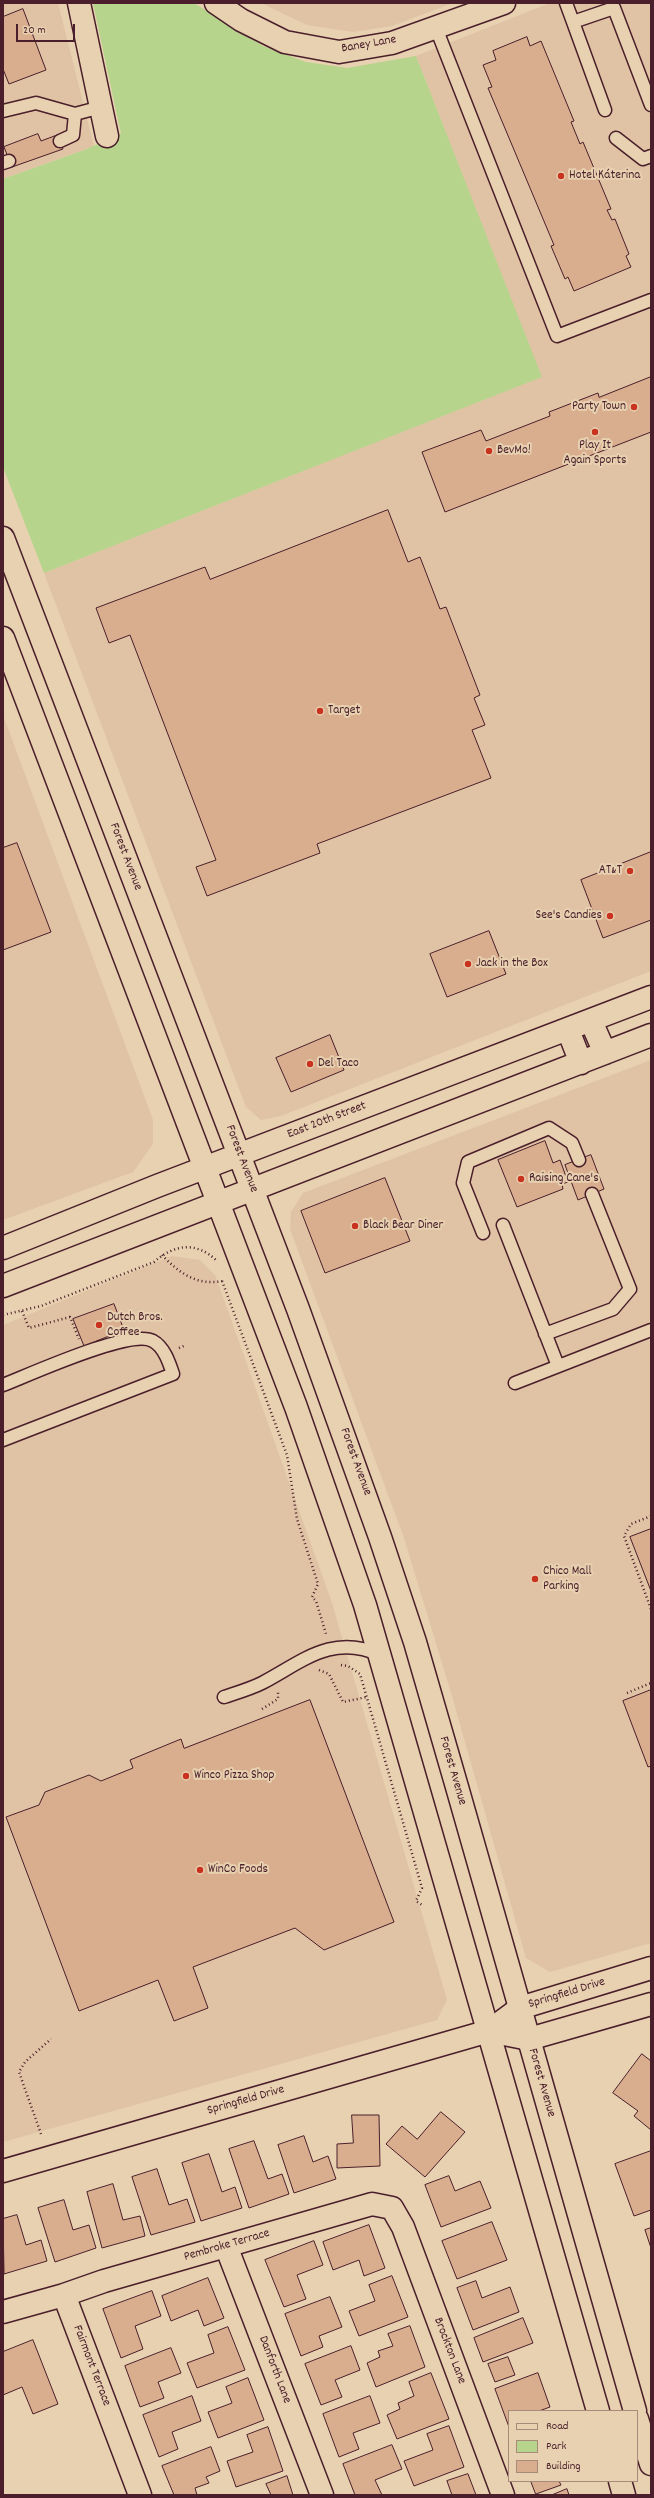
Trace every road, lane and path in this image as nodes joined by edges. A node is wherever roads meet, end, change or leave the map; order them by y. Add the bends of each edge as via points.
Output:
1 (79, 3) edge
2 (216, 3) edge
3 (504, 3) edge
4 (566, 3) edge
5 (573, 22) junction
6 (436, 28) junction
7 (651, 105) edge
8 (101, 107) junction
9 (605, 110) dead end
10 (3, 111) edge
11 (75, 114) junction
12 (107, 136) dead end
13 (616, 138) dead end
14 (60, 142) dead end
15 (651, 156) edge
16 (651, 300) edge
17 (3, 538) edge
18 (3, 638) edge
19 (651, 996) edge
20 (591, 1021) junction
21 (568, 1030) junction
22 (651, 1035) edge
23 (605, 1053) junction
24 (581, 1063) junction
25 (239, 1155) junction
26 (579, 1160) dead end
27 (205, 1168) junction
28 (252, 1190) junction
29 (592, 1194) dead end
30 (218, 1203) junction
31 (503, 1225) dead end
32 (483, 1233) dead end
33 (3, 1248) edge
34 (162, 1255) junction
35 (219, 1262) dead end
36 (228, 1280) dead end
37 (222, 1281) junction
38 (3, 1286) edge
39 (22, 1311) junction
40 (3, 1314) edge
41 (651, 1330) edge
42 (545, 1334) junction
43 (85, 1353) junction
44 (558, 1366) junction
45 (515, 1383) dead end
46 (3, 1385) edge
47 (3, 1440) edge
48 (651, 1516) edge
49 (651, 1609) edge
50 (332, 1650) junction
51 (380, 1655) junction
52 (316, 1670) dead end
53 (651, 1683) edge
54 (279, 1691) dead end
55 (627, 1693) dead end
56 (224, 1697) dead end
57 (367, 1697) junction
58 (262, 1709) dead end
59 (422, 1906) dead end
60 (651, 1968) edge
61 (651, 2004) edge
62 (520, 2008) junction
63 (489, 2031) junction
64 (51, 2039) dead end
65 (529, 2039) junction
66 (42, 2134) dead end
67 (3, 2171) edge
68 (392, 2208) joint
69 (226, 2246) junction
70 (64, 2295) junction
71 (3, 2312) edge
72 (598, 2410) edge
73 (634, 2410) edge
74 (638, 2423) edge
75 (651, 2464) edge
76 (620, 2482) edge
77 (140, 2495) edge
78 (322, 2495) edge
79 (504, 2495) edge
80 (624, 2495) edge

1 - 8 street
2 - 6 street, Baney Lane via 240,20 285,42 339,52 392,43
3 - 6 street, Baney Lane
4 - 5 lane
5 - 7 lane via 614,8
5 - 9 lane
6 - 16 lane via 557,336
8 - 11 lane
8 - 12 street
10 - 11 lane via 36,103
11 - 14 lane via 73,135
13 - 15 lane via 643,158
17 - 25 street, Forest Avenue
18 - 27 street
19 - 20 street, East 20th Street
20 - 21 street, East 20th Street
20 - 23 street
21 - 24 street
21 - 25 street, East 20th Street
22 - 23 street
23 - 24 street
24 - 28 street
25 - 27 street, East 20th Street
25 - 28 street, Forest Avenue
26 - 32 lane via 572,1144 549,1128 468,1162 463,1183
27 - 30 street
27 - 33 street, East 20th Street
28 - 30 street
28 - 62 street, Forest Avenue via 344,1432 399,1594
29 - 42 lane via 630,1289 613,1309
30 - 38 street
30 - 51 street via 311,1447
31 - 42 lane
34 - 35 path via 174,1249 190,1247 206,1253
34 - 37 path via 174,1268 190,1278 207,1282
34 - 39 path via 154,1262 52,1302
36 - 37 path
37 - 50 path via 289,1463 297,1519 318,1584 312,1597 316,1601
39 - 40 path
39 - 43 path via 29,1328 70,1317
41 - 44 lane
42 - 44 lane
43 - 46 lane
43 - 47 lane via 124,1339 140,1337 153,1340 162,1350 173,1374
44 - 45 lane
48 - 49 path via 631,1524 624,1536
50 - 51 lane via 363,1647
50 - 56 lane via 311,1655 261,1683
50 - 57 path via 337,1665 348,1666 360,1674
51 - 63 street
52 - 57 path via 329,1674 343,1702
53 - 55 path
54 - 58 path via 278,1699
57 - 59 path via 422,1888 416,1901
60 - 62 street, Springfield Drive
61 - 65 street, Springfield Drive
62 - 63 street, Springfield Drive
62 - 65 street, Forest Avenue
63 - 65 street, Springfield Drive
63 - 67 street, Springfield Drive
63 - 72 street
64 - 66 path via 25,2062 19,2072
65 - 73 street, Forest Avenue
68 - 69 street, Pembroke Terrace via 372,2204
68 - 79 street, Brockton Lane via 403,2227
69 - 70 street, Pembroke Terrace
69 - 78 street, Danforth Lane
70 - 71 street
70 - 77 street, Fairmont Terrace
74 - 75 street
76 - 80 street

